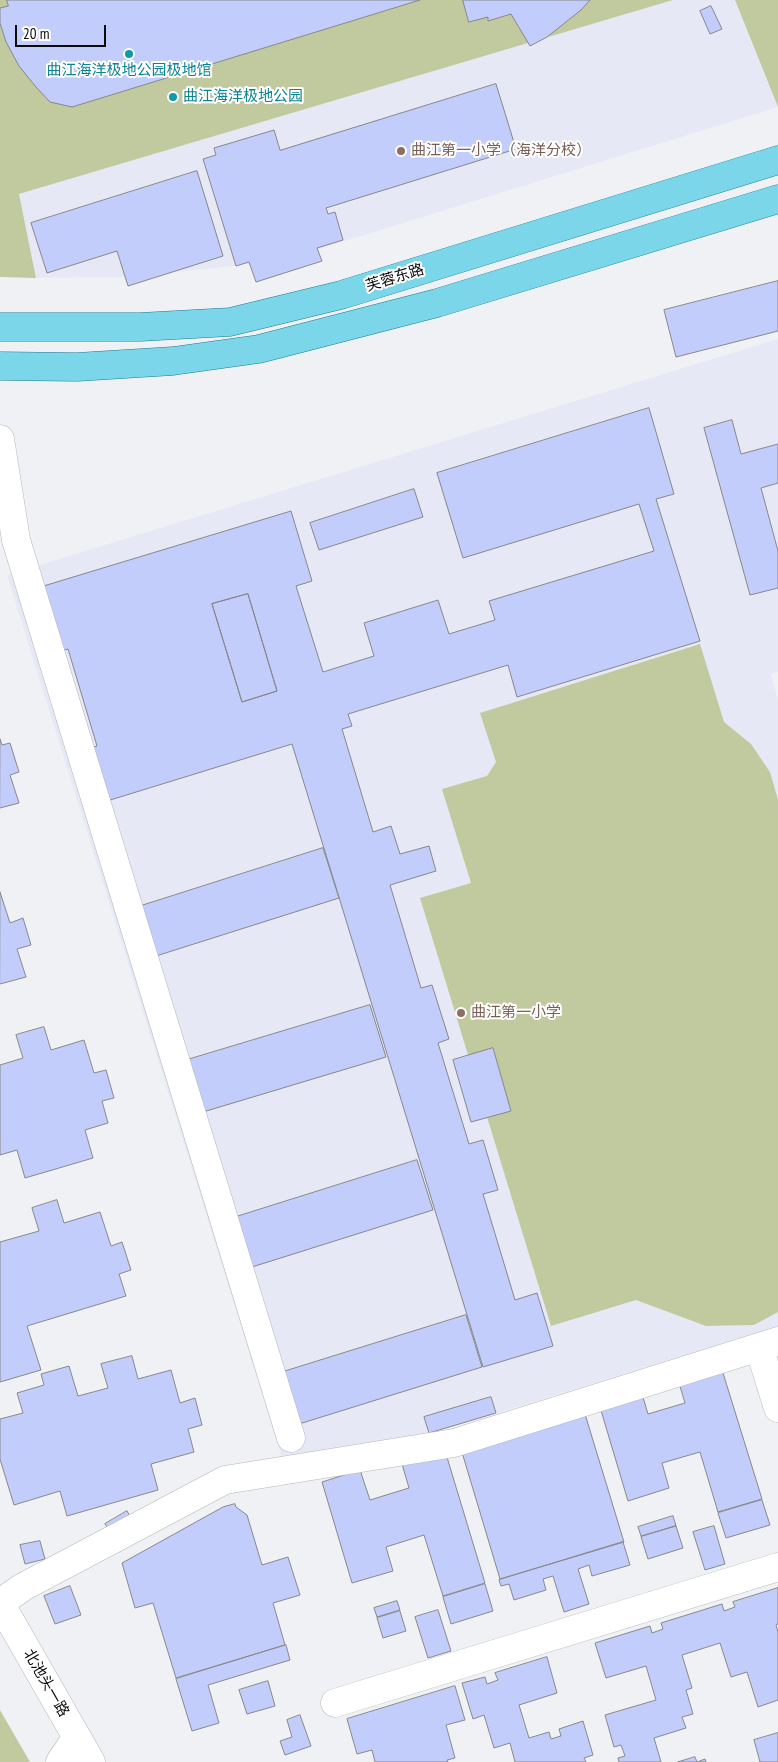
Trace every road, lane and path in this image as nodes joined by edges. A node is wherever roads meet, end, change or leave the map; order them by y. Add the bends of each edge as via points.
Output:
1 (778, 160) edge
2 (778, 199) edge
3 (0, 327) edge
4 (0, 366) edge
5 (0, 439) edge
6 (769, 1344) edge
7 (778, 1408) edge
8 (291, 1438) dead end
9 (778, 1567) edge
10 (0, 1603) edge
11 (335, 1703) dead end
12 (77, 1737) junction
13 (60, 1762) edge
14 (91, 1762) edge

1 - 3 main road, 芙蓉东路 via 341,295 230,322 140,327
2 - 4 main road via 437,304 260,349 154,362 77,367
5 - 8 street via 16,540
6 - 7 street
6 - 10 street via 454,1443 225,1480 24,1587
9 - 11 street
10 - 12 street, 北池头一路
12 - 13 street
12 - 14 street, 北池头一路

